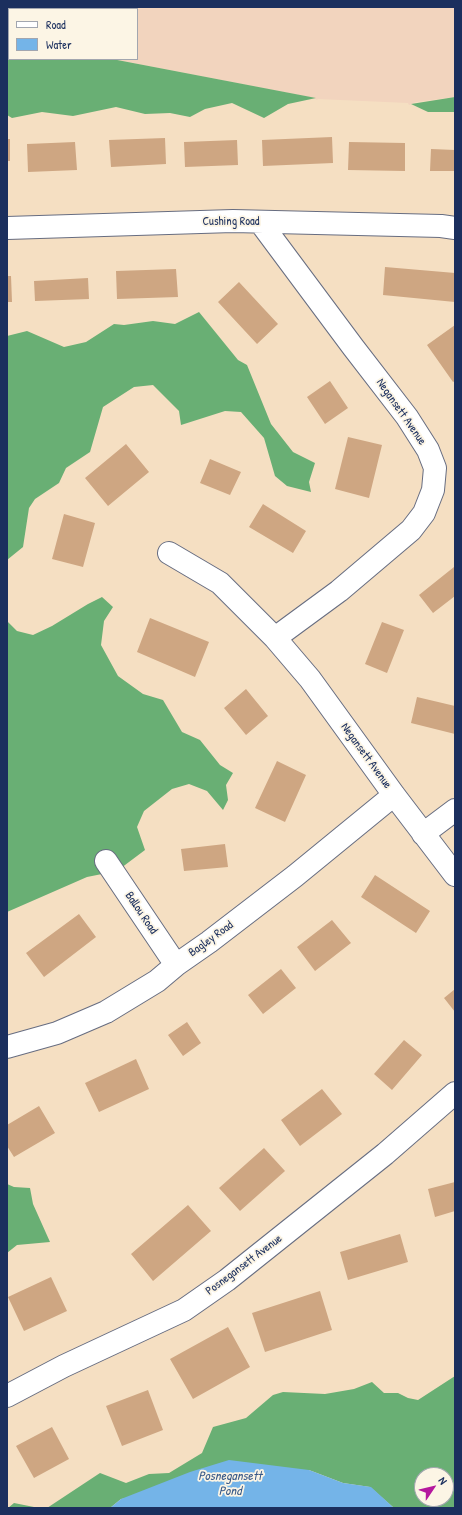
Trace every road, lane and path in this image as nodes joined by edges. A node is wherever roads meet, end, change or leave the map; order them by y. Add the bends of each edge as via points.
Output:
1 (260, 222) junction
2 (7, 228) edge
3 (455, 228) edge
4 (169, 553) dead end
5 (275, 638) junction
6 (394, 795) junction
7 (455, 810) edge
8 (423, 834) junction
9 (106, 861) dead end
10 (455, 875) edge
11 (176, 965) junction
12 (7, 1047) edge
13 (455, 1093) edge
14 (7, 1396) edge

1 - 2 street, Cushing Road
1 - 3 street, Cushing Road
1 - 5 street, Negansett Avenue via 408,417 428,450 435,468 433,490 424,513 411,530 339,591
4 - 5 street, Negansett Avenue via 220,583
5 - 6 street, Negansett Avenue via 310,679
6 - 8 street, Negansett Avenue
6 - 11 street, Bagley Road via 296,876
7 - 8 street
8 - 10 street, Negansett Avenue
9 - 11 street, Ballou Road
11 - 12 street, Bagley Road via 157,981 106,1012 58,1033
13 - 14 street, Posnegansett Avenue via 385,1154 227,1280 184,1310 64,1366

